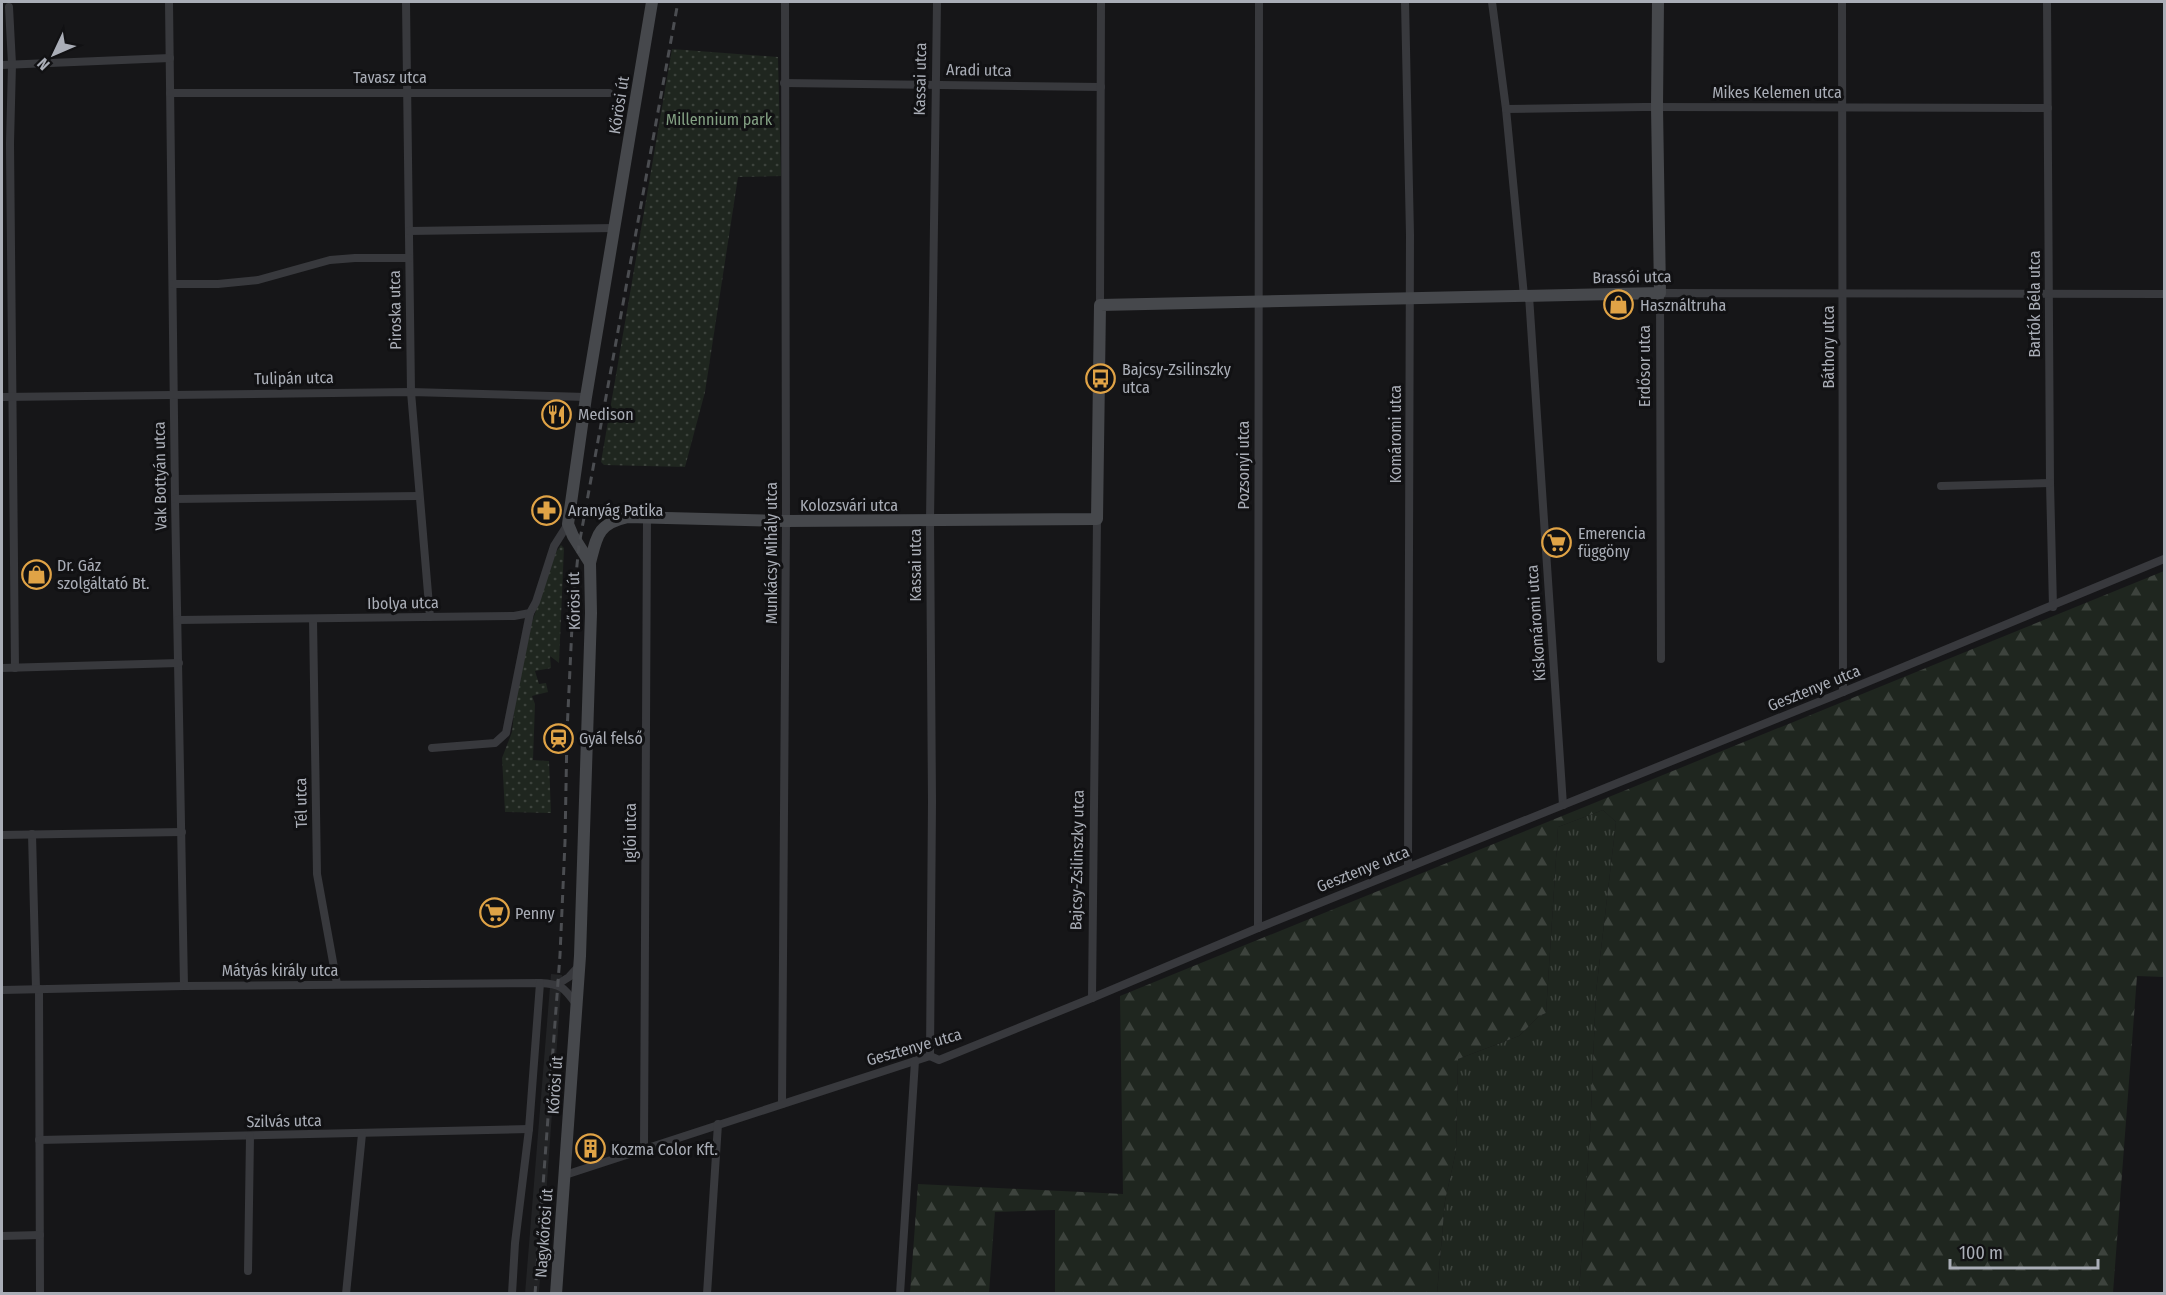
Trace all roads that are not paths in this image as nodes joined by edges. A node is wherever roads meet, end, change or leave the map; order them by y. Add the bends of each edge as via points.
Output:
1 (169, 2) edge
2 (406, 2) edge
3 (652, 2) edge
4 (785, 2) edge
5 (937, 2) edge
6 (1101, 2) edge
7 (1259, 2) edge
8 (1405, 2) edge
9 (1492, 2) edge
10 (1658, 2) edge
11 (1842, 2) edge
12 (2048, 2) edge
13 (9, 7) dead end
14 (170, 58) junction
15 (2, 64) edge
16 (12, 64) junction
17 (784, 83) junction
18 (935, 85) junction
19 (1101, 87) junction
20 (407, 92) junction
21 (170, 93) junction
22 (609, 93) dead end
23 (1657, 107) junction
24 (1843, 107) junction
25 (2048, 108) junction
26 (1506, 110) junction
27 (6, 143) edge
28 (615, 228) junction
29 (409, 231) junction
30 (409, 258) junction
31 (173, 284) junction
32 (1843, 292) junction
33 (1660, 293) junction
34 (2049, 293) junction
35 (2164, 294) edge
36 (1527, 296) junction
37 (1410, 297) junction
38 (1258, 301) junction
39 (1100, 305) junction
40 (411, 392) junction
41 (174, 394) junction
42 (2, 397) edge
43 (12, 397) junction
44 (586, 397) junction
45 (2050, 483) junction
46 (1941, 486) dead end
47 (419, 496) junction
48 (175, 500) junction
49 (647, 518) junction
50 (1097, 519) junction
51 (786, 521) junction
52 (930, 521) junction
53 (568, 524) junction
54 (603, 526) junction
55 (573, 536) junction
56 (2164, 559) edge
57 (590, 563) junction
58 (2053, 607) junction
59 (530, 613) junction
60 (430, 617) junction
61 (313, 619) junction
62 (178, 620) junction
63 (1661, 659) dead end
64 (179, 663) junction
65 (2, 668) edge
66 (15, 668) junction
67 (1843, 692) junction
68 (432, 748) dead end
69 (1563, 805) junction
70 (182, 832) junction
71 (32, 834) junction
72 (2, 835) edge
73 (1408, 867) junction
74 (1258, 928) junction
75 (579, 966) junction
76 (540, 983) junction
77 (337, 984) junction
78 (558, 984) junction
79 (184, 986) junction
80 (38, 989) junction
81 (2, 990) edge
82 (1092, 998) junction
83 (576, 1004) junction
84 (930, 1056) junction
85 (915, 1061) junction
86 (783, 1104) junction
87 (718, 1124) junction
88 (529, 1129) junction
89 (702, 1130) junction
90 (362, 1134) junction
91 (250, 1136) junction
92 (39, 1140) junction
93 (717, 1145) junction
94 (644, 1148) junction
95 (565, 1175) junction
96 (40, 1235) junction
97 (2, 1236) edge
98 (248, 1271) dead end
99 (40, 1293) edge
100 (346, 1293) edge
101 (512, 1293) edge
102 (556, 1293) edge
103 (707, 1293) edge
104 (900, 1293) edge

1 - 14 street, Vak Bottyán utca
2 - 20 street, Piroska utca
3 - 28 street, Kőrösi út
4 - 17 street, Munkácsy Mihály utca
5 - 18 street, Kassai utca
6 - 19 street, Bajcsy-Zsilinszky utca
7 - 38 street, Pozsonyi utca
8 - 37 street, Komáromi utca
9 - 26 street, Kiskomáromi utca
10 - 23 street, Erdősor utca
11 - 24 street, Báthory utca
12 - 25 street, Bartók Béla utca
13 - 16 street
14 - 16 street
14 - 21 street, Vak Bottyán utca
15 - 16 street
16 - 27 street
17 - 18 street, Aradi utca
17 - 51 street, Munkácsy Mihály utca
18 - 19 street, Aradi utca
18 - 52 street, Kassai utca
19 - 39 street, Bajcsy-Zsilinszky utca
20 - 21 street, Tavasz utca
20 - 22 street, Tavasz utca
20 - 29 street, Piroska utca
21 - 31 street, Vak Bottyán utca
23 - 24 street, Mikes Kelemen utca
23 - 26 street, Mikes Kelemen utca
23 - 33 street, Erdősor utca
24 - 25 street, Mikes Kelemen utca
24 - 32 street, Báthory utca
25 - 34 street, Bartók Béla utca
26 - 36 street, Kiskomáromi utca
27 - 43 street
28 - 29 street
28 - 44 street, Kőrösi út
29 - 30 street, Piroska utca
30 - 31 street via 330,260 258,280
30 - 40 street, Piroska utca
31 - 41 street, Vak Bottyán utca
32 - 33 street, Brassói utca
32 - 34 street, Brassói utca
32 - 67 street, Báthory utca
33 - 36 street, Brassói utca
33 - 63 street, Erdősor utca
34 - 35 street, Brassói utca
34 - 45 street, Bartók Béla utca
36 - 37 street, Brassói utca
36 - 69 street, Kiskomáromi utca
37 - 38 street, Brassói utca
37 - 73 street, Komáromi utca
38 - 39 street, Brassói utca
38 - 74 street, Pozsonyi utca
39 - 50 street, Bajcsy-Zsilinszky utca
40 - 41 street, Tulipán utca
40 - 44 street, Tulipán utca
40 - 47 street, Piroska utca
41 - 43 street, Tulipán utca
41 - 48 street, Vak Bottyán utca
42 - 43 street, Tulipán utca
43 - 66 street
44 - 53 street, Kőrösi út
45 - 46 street
45 - 58 street, Bartók Béla utca
47 - 48 street
47 - 60 street, Piroska utca
48 - 62 street, Vak Bottyán utca
49 - 51 street, Kolozsvári utca
49 - 54 street, Kolozsvári utca via 627,517
49 - 94 street, Iglói utca
50 - 52 street, Kolozsvári utca
50 - 82 street, Bajcsy-Zsilinszky utca
51 - 52 street, Kolozsvári utca
51 - 86 street, Munkácsy Mihály utca
52 - 84 street, Kassai utca
53 - 55 street, Kőrösi út
53 - 59 street via 554,546
54 - 55 street, Kolozsvári utca via 593,533
54 - 57 street
55 - 57 street, Kőrösi út
56 - 58 street, Gesztenye utca
57 - 75 street, Kőrösi út
58 - 67 street, Gesztenye utca
59 - 60 street, Ibolya utca
59 - 68 street via 506,733 495,743
60 - 61 street, Ibolya utca
61 - 62 street, Ibolya utca
61 - 77 street, Tél utca via 317,874
62 - 64 street, Vak Bottyán utca
64 - 66 street
64 - 70 street, Vak Bottyán utca
65 - 66 street
67 - 69 street, Gesztenye utca
69 - 73 street, Gesztenye utca
70 - 71 street
70 - 79 street, Vak Bottyán utca
71 - 72 street
71 - 80 street
73 - 74 street, Gesztenye utca
74 - 82 street, Gesztenye utca
75 - 78 street
75 - 83 street, Kőrösi út
76 - 77 street, Mátyás király utca
76 - 78 street, Mátyás király utca
76 - 88 street
77 - 79 street, Mátyás király utca
78 - 83 street
79 - 80 street, Mátyás király utca
80 - 81 street, Mátyás király utca
80 - 92 street
82 - 84 street, Gesztenye utca via 939,1060
83 - 95 street, Kőrösi út
84 - 85 street, Gesztenye utca
85 - 86 street, Gesztenye utca
85 - 104 street
86 - 87 street, Gesztenye utca
87 - 89 street, Gesztenye utca
87 - 93 street
88 - 90 street, Szilvás utca
88 - 101 street
89 - 93 street
89 - 94 street, Gesztenye utca
90 - 91 street, Szilvás utca
90 - 100 street
91 - 92 street, Szilvás utca
91 - 98 street
92 - 96 street
93 - 103 street
94 - 95 street, Gesztenye utca
95 - 102 street, Nagykőrösi út
96 - 97 street
96 - 99 street

